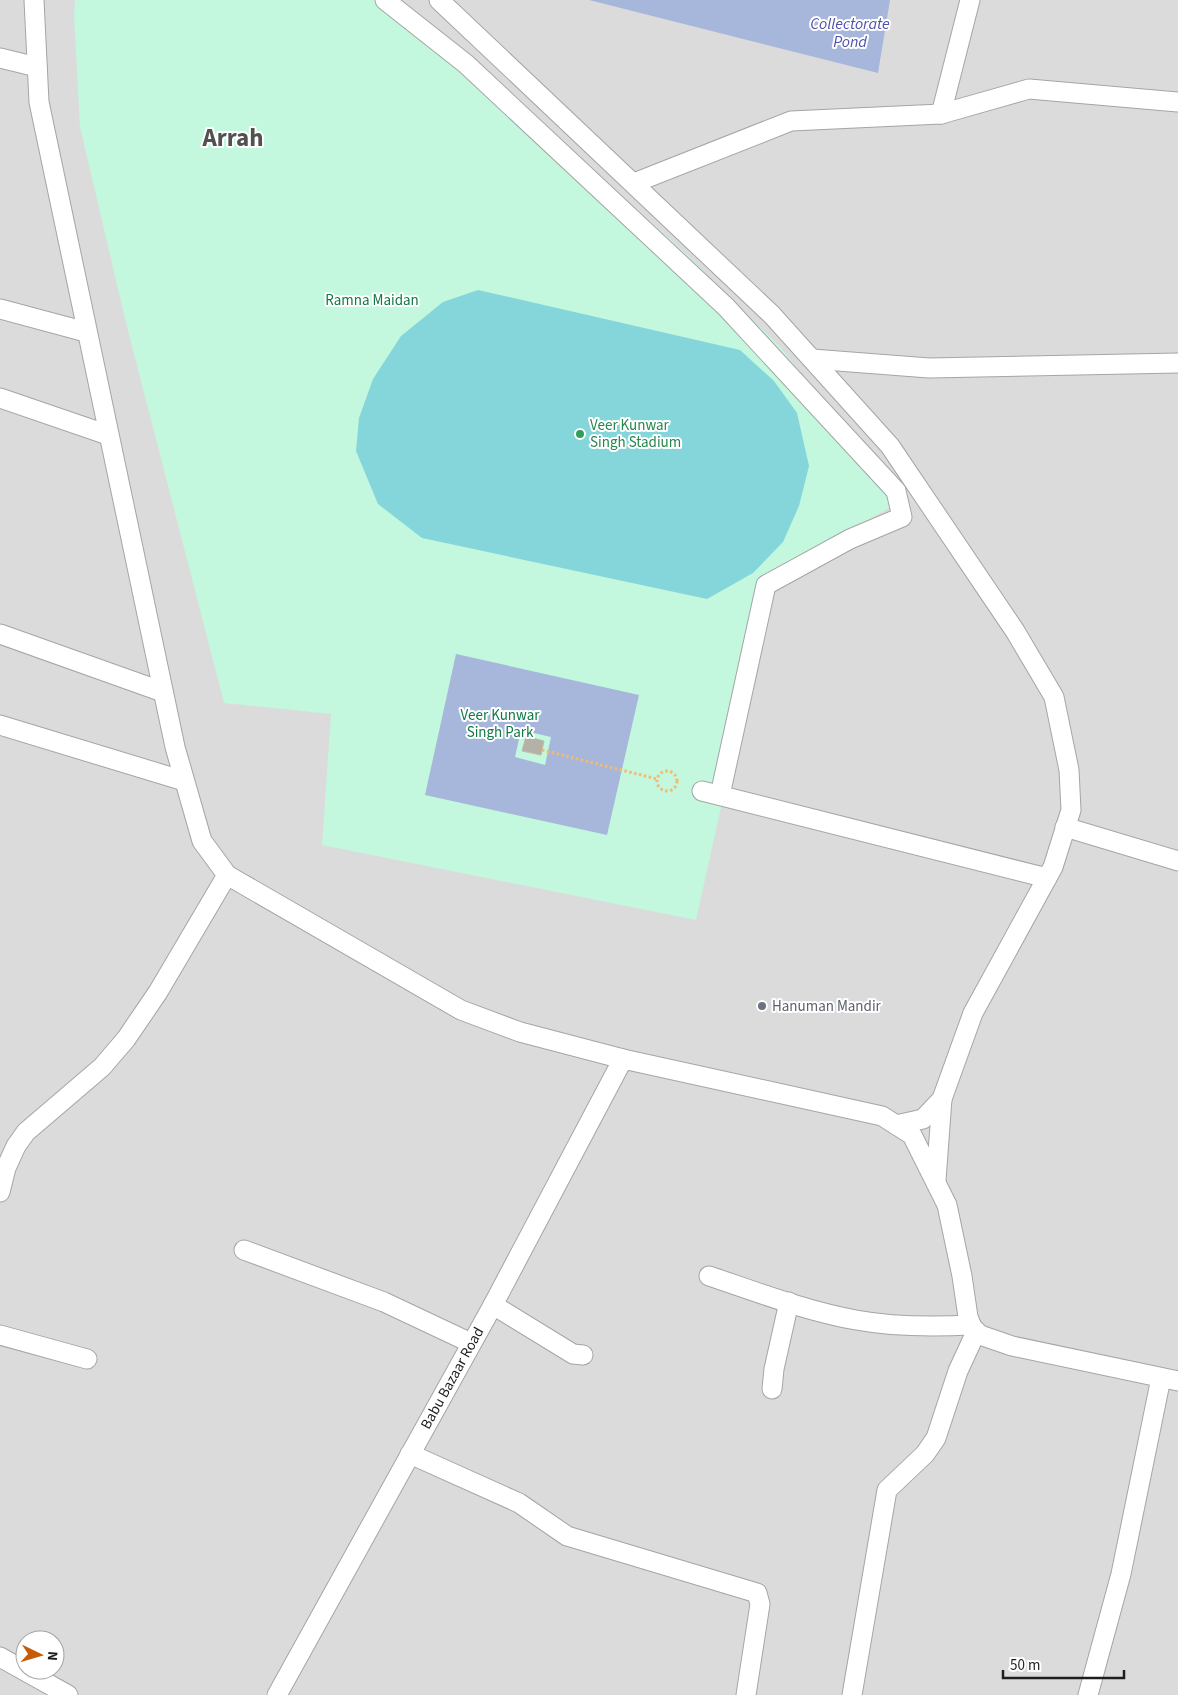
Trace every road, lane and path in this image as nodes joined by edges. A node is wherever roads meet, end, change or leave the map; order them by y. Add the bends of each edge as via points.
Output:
1 (34, 0) edge
2 (385, 0) edge
3 (439, 0) edge
4 (970, 0) edge
5 (0, 58) edge
6 (37, 66) junction
7 (1178, 102) edge
8 (941, 114) junction
9 (634, 183) junction
10 (0, 308) edge
11 (86, 332) junction
12 (812, 359) junction
13 (1178, 363) edge
14 (0, 398) edge
15 (108, 435) junction
16 (0, 634) edge
17 (163, 692) junction
18 (0, 725) edge
19 (542, 750) dead end
20 (657, 779) junction
21 (184, 781) junction
22 (1065, 827) junction
23 (1178, 861) edge
24 (227, 876) junction
25 (1047, 878) junction
26 (623, 1059) junction
27 (942, 1099) junction
28 (896, 1125) junction
29 (935, 1182) junction
30 (0, 1192) edge
31 (244, 1250) dead end
32 (709, 1276) dead end
33 (789, 1302) junction
34 (492, 1305) junction
35 (973, 1328) junction
36 (0, 1335) edge
37 (471, 1343) junction
38 (583, 1355) dead end
39 (87, 1359) dead end
40 (1170, 1379) edge
41 (772, 1390) dead end
42 (410, 1454) junction
43 (0, 1657) edge
44 (68, 1695) edge
45 (277, 1695) edge
46 (746, 1695) edge
47 (852, 1695) edge
48 (1088, 1695) edge

1 - 6 street
2 - 25 street via 466,64 726,307 896,491 902,517 850,539 766,585 711,793
3 - 9 street
4 - 8 street
5 - 6 street
6 - 11 street via 39,102
7 - 8 street via 1029,89
8 - 9 street via 791,122
9 - 12 street via 772,315
10 - 11 street
11 - 15 street
12 - 13 street via 929,368
12 - 22 street via 890,446 1015,631 1054,697 1069,770 1071,810
14 - 15 street
15 - 17 street
16 - 17 street
17 - 21 street
18 - 21 street
19 - 20 path
20 - 20 path via 663,772 670,772 677,778 669,791 662,790
21 - 24 street via 202,841
22 - 23 street
22 - 25 street
24 - 26 street via 461,1010 520,1032
24 - 30 street via 126,1039 102,1067 26,1132 6,1168
25 - 27 street via 973,1013
26 - 28 street via 882,1116
26 - 34 street, Babu Bazaar Road
27 - 28 street via 923,1119
27 - 29 street
28 - 29 street via 912,1135
29 - 35 street via 947,1205 968,1317
31 - 37 street via 384,1302
32 - 33 street
33 - 35 street via 882,1323
33 - 41 street
34 - 37 street, Babu Bazaar Road
34 - 38 street via 573,1354
35 - 40 street via 995,1342
35 - 47 street via 936,1438 925,1454 888,1490
36 - 39 street
37 - 42 street, Babu Bazaar Road
40 - 48 street
42 - 45 street, Babu Bazaar Road
42 - 46 street via 519,1503 567,1536 757,1593 760,1604
43 - 44 street

